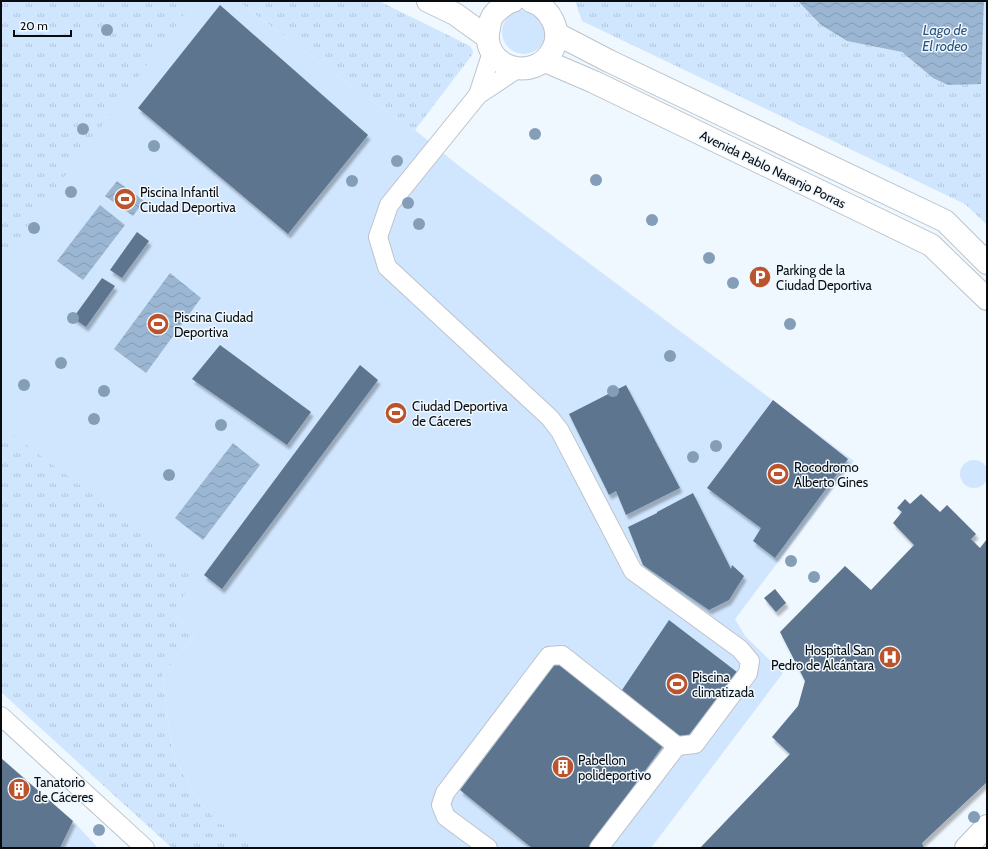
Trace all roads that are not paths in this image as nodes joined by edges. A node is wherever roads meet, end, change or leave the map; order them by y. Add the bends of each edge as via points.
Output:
1 (428, 1) edge
2 (508, 1) edge
3 (531, 1) edge
4 (554, 16) edge
5 (489, 45) junction
6 (545, 61) junction
7 (517, 69) junction
8 (478, 95) junction
9 (987, 264) edge
10 (987, 299) edge
11 (1, 716) edge
12 (677, 746) junction
13 (987, 826) edge
14 (145, 848) edge
15 (488, 848) edge
16 (599, 848) edge
17 (966, 848) edge

1 - 5 main road via 455,14
2 - 5 main road via 492,16
3 - 4 main road, Avenida Pablo Naranjo Porras
4 - 6 main road via 554,49
4 - 9 main road, Avenida Pablo Naranjo Porras via 609,61 945,221
5 - 7 main road via 502,64
5 - 8 street
6 - 7 main road via 532,68
6 - 10 main road, Avenida Pablo Naranjo Porras via 594,82 930,245
7 - 8 street
8 - 12 street via 389,205 378,237 386,267 550,418 560,431 633,571 740,649 750,661 748,673 695,744
11 - 14 street
12 - 15 street via 562,655 549,656 444,793 441,805 446,817
12 - 16 street
13 - 17 main road

